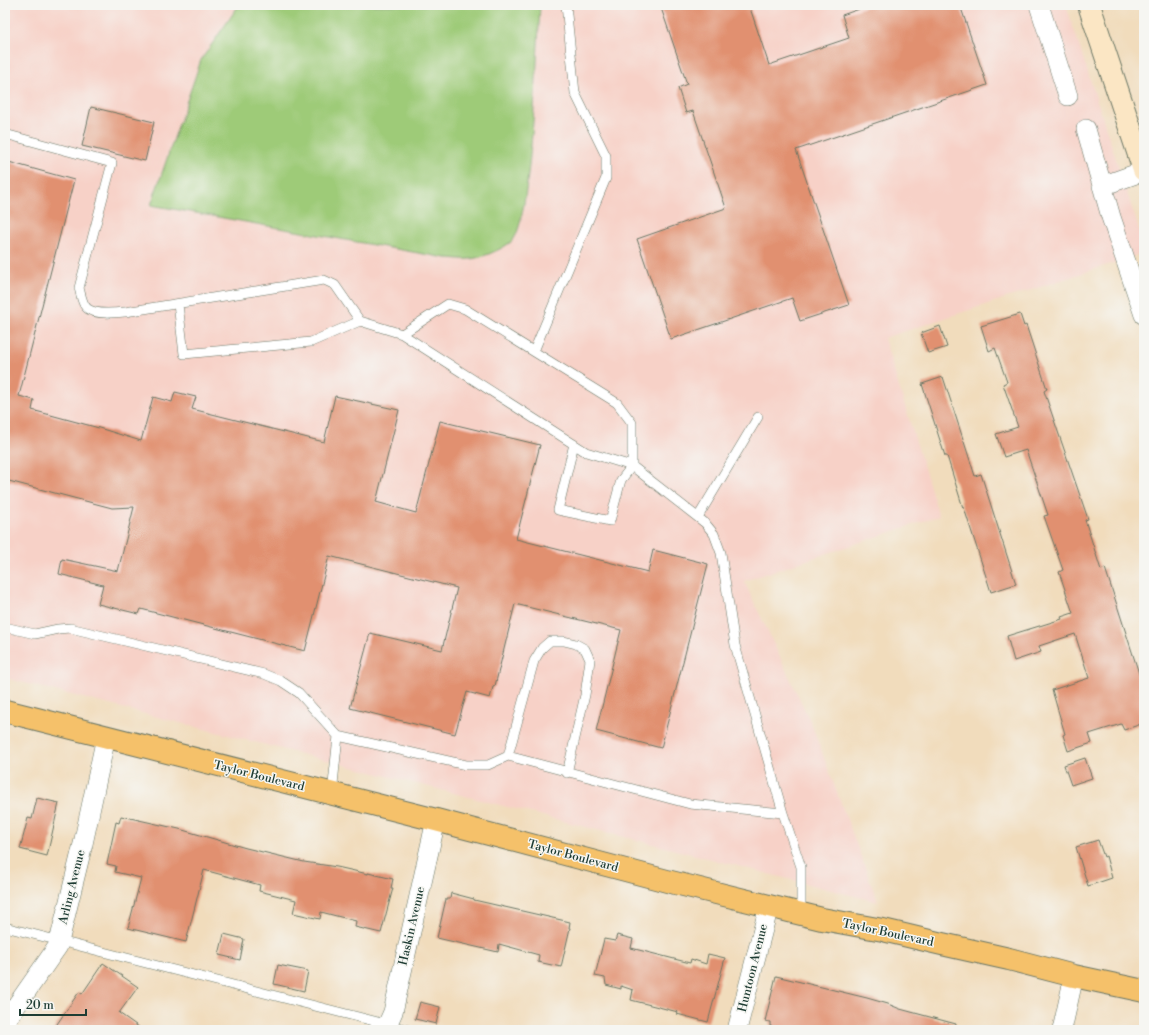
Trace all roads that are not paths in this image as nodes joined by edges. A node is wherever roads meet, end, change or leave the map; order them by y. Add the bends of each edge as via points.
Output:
1 (566, 5) edge
2 (1039, 5) edge
3 (1089, 5) edge
4 (1068, 96) dead end
5 (1086, 129) dead end
6 (5, 134) edge
7 (1144, 170) edge
8 (1102, 186) junction
9 (178, 304) junction
10 (1144, 315) edge
11 (360, 321) junction
12 (402, 334) junction
13 (534, 351) junction
14 (758, 417) dead end
15 (574, 444) junction
16 (632, 466) junction
17 (698, 517) junction
18 (5, 627) edge
19 (5, 711) edge
20 (338, 736) junction
21 (106, 737) junction
22 (508, 756) junction
23 (567, 773) junction
24 (332, 794) junction
25 (783, 813) junction
26 (436, 820) junction
27 (769, 906) junction
28 (801, 914) junction
29 (5, 927) edge
30 (59, 941) junction
31 (1074, 976) junction
32 (1144, 991) edge
33 (5, 1022) edge
34 (387, 1028) edge
35 (409, 1030) edge
36 (738, 1030) edge
37 (1062, 1030) edge

1 - 13 lane via 575,93 606,156 606,178
2 - 4 street
3 - 7 main road
5 - 8 street
6 - 9 lane via 112,163 79,288 88,309 104,313 125,312
7 - 8 street
8 - 10 street
9 - 11 lane via 324,280 335,284
9 - 11 lane via 184,354 311,342
11 - 12 lane
12 - 13 lane via 448,304 465,309
12 - 15 lane
13 - 16 lane via 617,403 632,423
14 - 17 lane
15 - 16 lane via 586,452
15 - 16 lane via 558,510 610,521 621,480
16 - 17 lane
17 - 25 lane via 714,534 721,553 735,645
18 - 20 lane via 35,634 70,628 264,674 299,693
19 - 21 main road, Taylor Boulevard
20 - 22 lane via 466,765 488,765
20 - 24 lane
21 - 24 main road, Taylor Boulevard
21 - 30 street, Arling Avenue
22 - 23 lane
22 - 23 lane via 534,661 550,641 576,644 584,649 590,660 586,695
23 - 25 lane via 690,804
24 - 26 main road, Taylor Boulevard
25 - 28 lane via 802,867
26 - 27 main road, Taylor Boulevard
26 - 34 street, Haskin Avenue via 393,1012
27 - 28 main road, Taylor Boulevard
27 - 36 street, Huntoon Avenue
28 - 31 main road, Taylor Boulevard via 883,930
29 - 30 lane
30 - 33 street, Arling Avenue
30 - 34 lane
31 - 32 main road, Taylor Boulevard
31 - 37 street
34 - 35 lane

